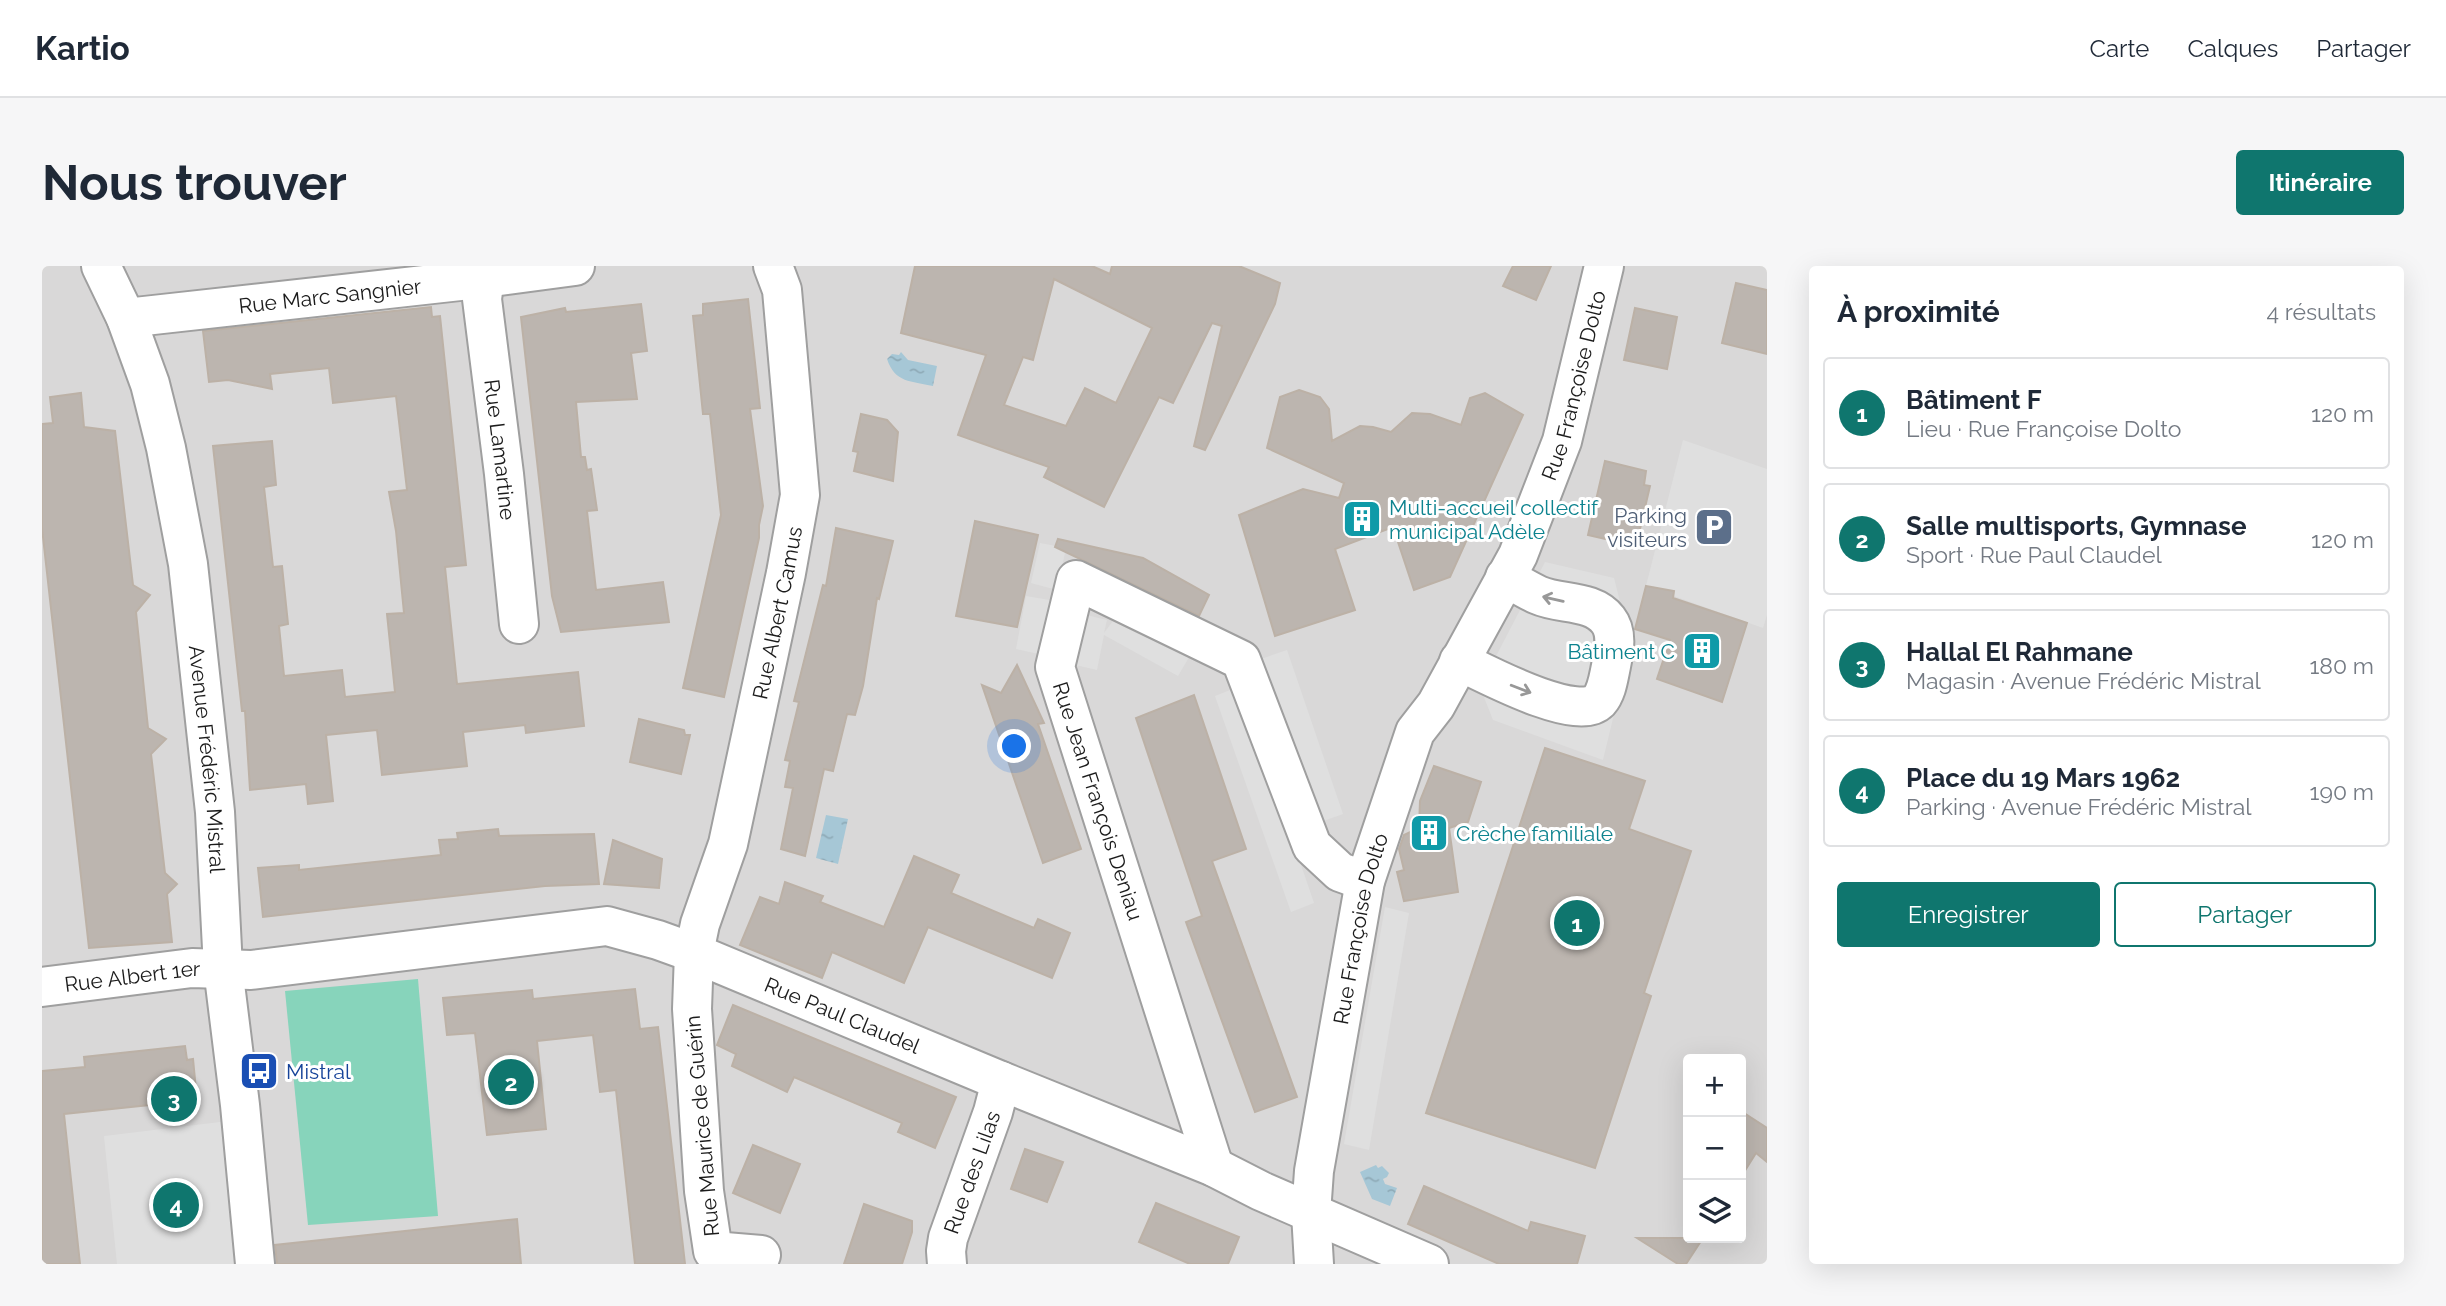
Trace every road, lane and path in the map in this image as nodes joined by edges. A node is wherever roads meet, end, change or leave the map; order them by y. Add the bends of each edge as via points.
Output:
1 (101, 266) edge
2 (575, 266) edge
3 (773, 266) edge
4 (1604, 266) edge
5 (485, 276) junction
6 (126, 318) junction
7 (1505, 578) junction
8 (519, 624) dead end
9 (1459, 661) junction
10 (1365, 881) junction
11 (694, 953) junction
12 (223, 968) junction
13 (42, 987) edge
14 (1001, 1081) junction
15 (1214, 1167) junction
16 (1311, 1213) junction
17 (761, 1255) dead end
18 (255, 1264) edge
19 (947, 1264) edge
20 (1314, 1264) edge
21 (1429, 1264) edge

1 - 6 street, Avenue Frédéric Mistral
2 - 5 street, Rue Marc Sangnier
3 - 11 street, Rue Albert Camus via 782,290 800,495 728,844
4 - 7 street, Rue Françoise Dolto via 1562,441
5 - 6 street, Rue Marc Sangnier
5 - 8 street, Rue Lamartine via 482,299
6 - 12 street, Avenue Frédéric Mistral via 150,384 188,564 215,812
7 - 9 street, Rue Françoise Dolto
9 -> 7 street via 1557,703 1583,708 1598,702 1606,689 1615,639 1609,620 1595,609 1539,596
9 - 10 street, Rue Françoise Dolto via 1436,705 1415,732
10 - 15 street, Rue Jean François Deniau via 1340,872 1312,846 1241,660 1076,580 1055,667
10 - 16 street, Rue Françoise Dolto via 1314,1171
11 - 12 street, Rue Paul Claudel via 607,926 251,970
11 - 14 street, Rue Paul Claudel
11 - 17 street, Rue Maurice de Guérin via 692,1009 704,1191 713,1251
12 - 13 street, Rue Albert 1er
12 - 18 street, Avenue Frédéric Mistral
14 - 15 street, Rue Paul Claudel
14 - 19 street, Rue des Lilas via 948,1238
15 - 16 street, Rue Paul Claudel
16 - 20 street, Rue Françoise Dolto
16 - 21 street, Rue Paul Claudel

